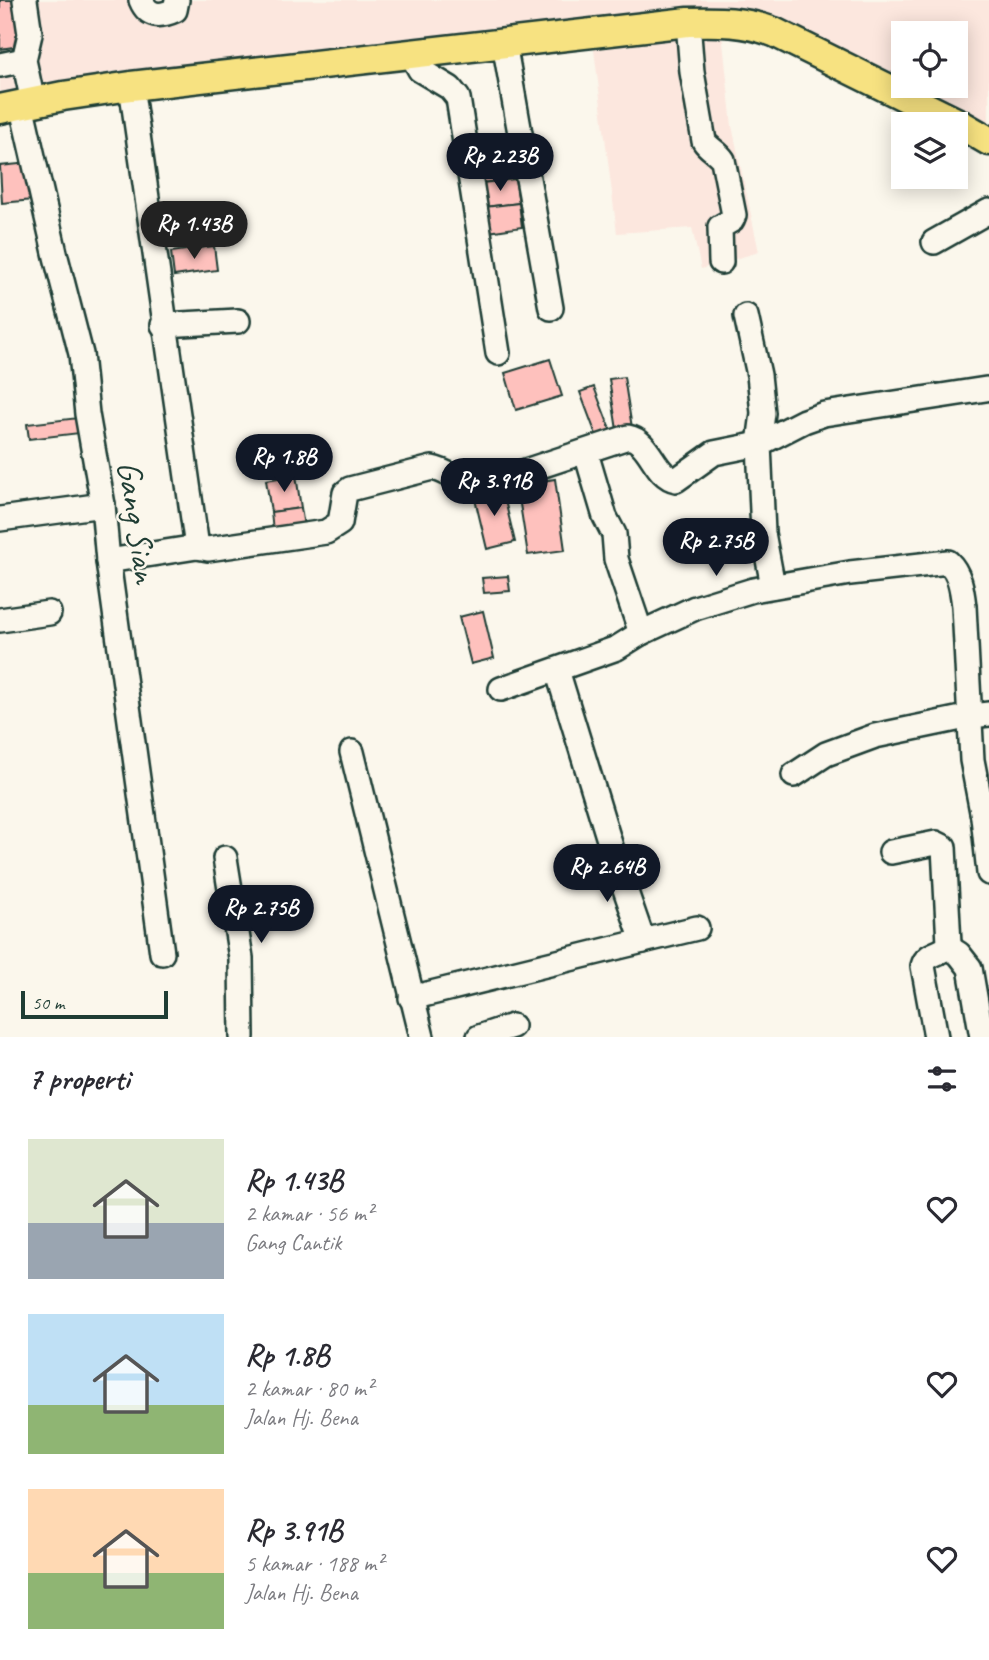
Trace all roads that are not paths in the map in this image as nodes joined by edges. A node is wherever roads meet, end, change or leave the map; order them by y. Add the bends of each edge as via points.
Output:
1 (25, 0) edge
2 (141, 0) edge
3 (177, 0) edge
4 (688, 22) junction
5 (504, 43) junction
6 (411, 54) junction
7 (24, 60) junction
8 (0, 65) edge
9 (131, 86) junction
10 (18, 105) edge
11 (989, 141) edge
12 (989, 211) edge
13 (934, 242) dead end
14 (721, 262) dead end
15 (551, 308) dead end
16 (746, 316) dead end
17 (237, 321) dead end
18 (163, 325) junction
19 (498, 353) dead end
20 (986, 388) dead end
21 (759, 444) junction
22 (586, 453) junction
23 (103, 505) junction
24 (0, 519) edge
25 (197, 547) junction
26 (108, 561) junction
27 (773, 586) junction
28 (49, 613) dead end
29 (0, 620) edge
30 (641, 633) junction
31 (557, 670) junction
32 (501, 689) dead end
33 (980, 715) edge
34 (352, 752) dead end
35 (794, 775) dead end
36 (891, 852) dead end
37 (225, 858) dead end
38 (989, 873) edge
39 (697, 928) dead end
40 (643, 941) junction
41 (948, 947) junction
42 (162, 953) dead end
43 (411, 999) junction
44 (512, 1026) dead end
45 (242, 1037) edge
46 (422, 1037) edge
47 (479, 1037) edge
48 (936, 1037) edge
49 (982, 1037) edge

1 - 7 street via 30,34
2 - 3 street via 155,15 175,10
4 - 5 main road
4 - 11 main road via 731,20 774,32
4 - 14 street via 704,141 723,160 734,215 720,227
5 - 6 main road
5 - 15 street
6 - 9 main road
6 - 19 street via 420,70 458,98
7 - 8 street
7 - 10 street, Gang Sian
9 - 10 main road
9 - 18 street
10 - 23 street, Gang Sian via 80,354
12 - 13 street
16 - 21 street via 762,401
17 - 18 street
18 - 25 street
20 - 21 street via 824,414
21 - 22 street via 714,453 676,480 667,477 635,438
21 - 27 street via 763,533
22 - 25 street via 480,486 429,469 350,489 345,493 340,523 326,533
22 - 30 street
23 - 24 street
23 - 26 street, Gang Sian
25 - 26 street
26 - 42 street, Gang Sian
27 - 30 street via 695,608
27 - 33 street via 948,562 961,586
28 - 29 street
30 - 31 street via 617,648
31 - 32 street
31 - 40 street
33 - 35 street via 875,736 825,754
33 - 38 street via 972,760
34 - 43 street
36 - 41 street via 936,843 944,847
37 - 45 street via 241,958
39 - 40 street
40 - 43 street
41 - 48 street via 928,957 923,966
41 - 49 street via 970,968
43 - 46 street
44 - 47 street

